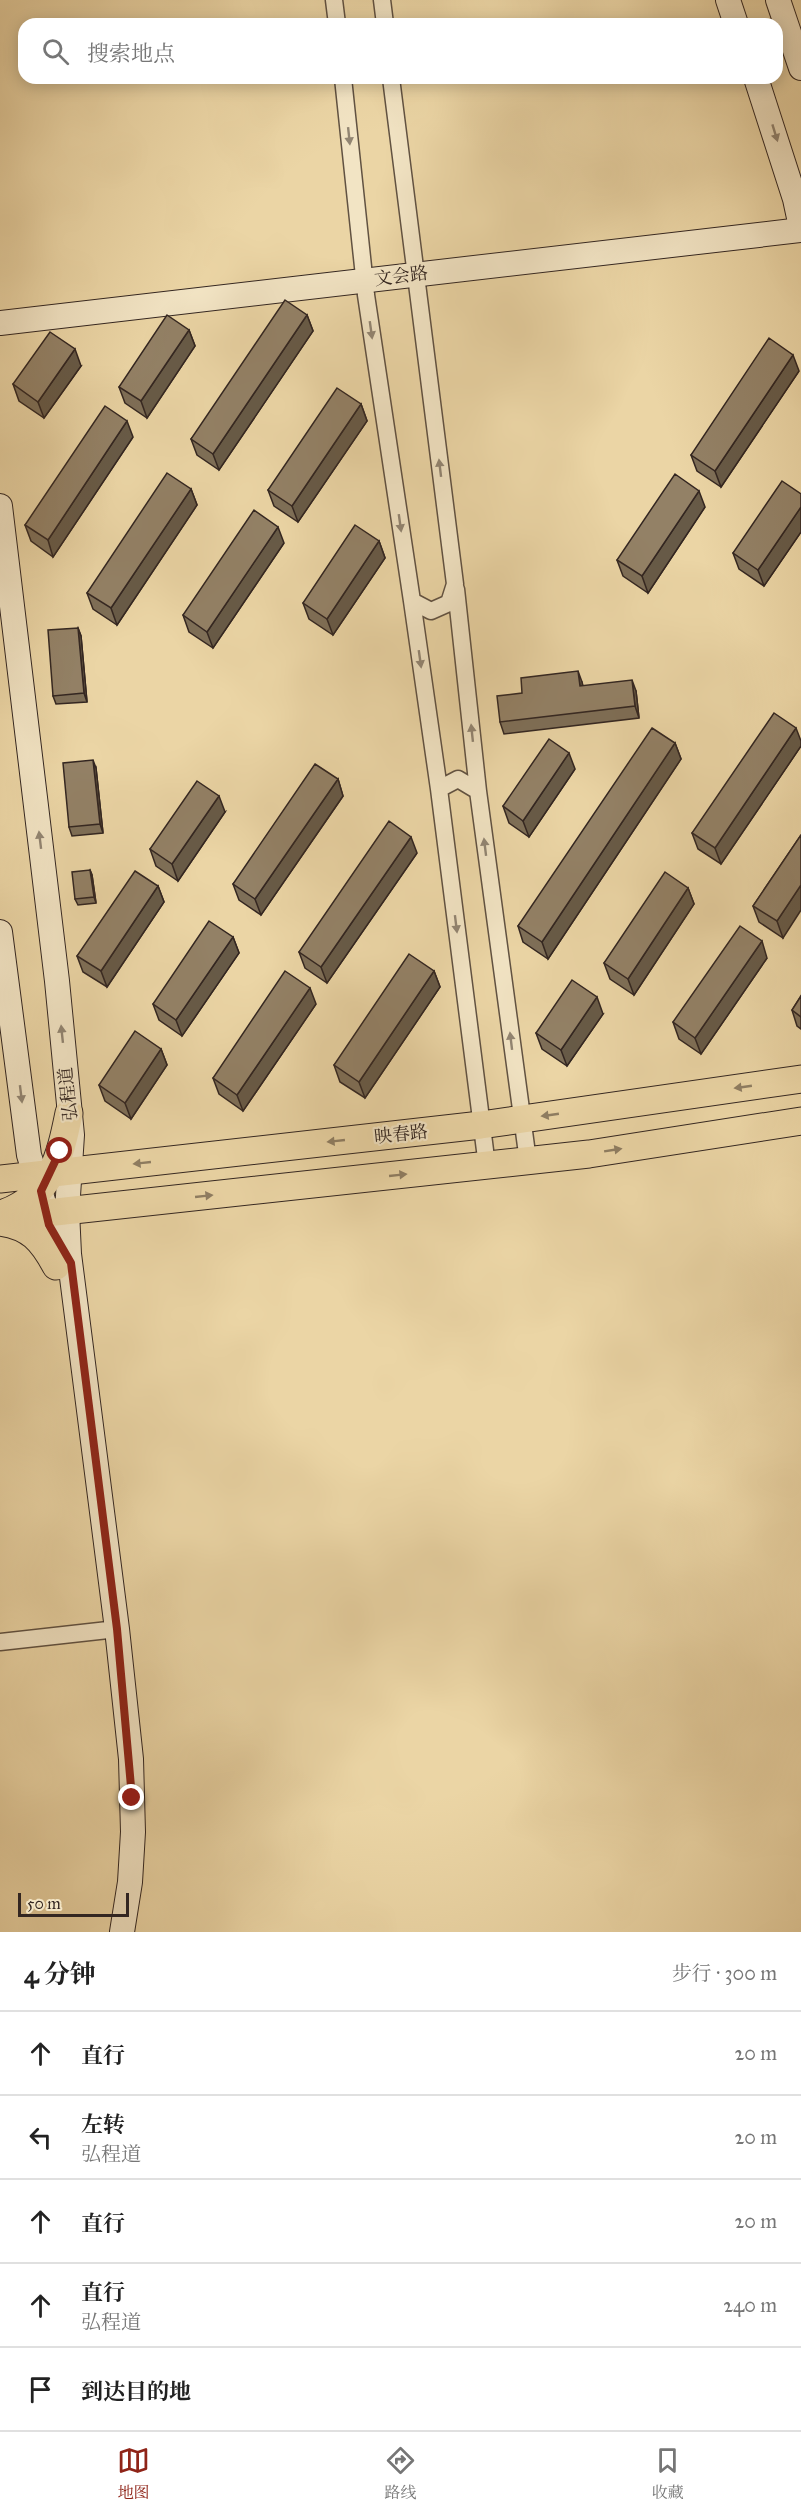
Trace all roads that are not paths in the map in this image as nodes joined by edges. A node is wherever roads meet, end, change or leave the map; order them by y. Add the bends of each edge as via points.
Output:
1 (334, 0) edge
2 (382, 0) edge
3 (728, 0) edge
4 (778, 0) edge
5 (336, 18) edge
6 (384, 18) edge
7 (734, 18) edge
8 (801, 68) edge
9 (344, 84) edge
10 (393, 84) edge
11 (758, 84) edge
12 (801, 228) edge
13 (801, 246) edge
14 (416, 282) junction
15 (366, 288) junction
16 (0, 323) edge
17 (0, 336) edge
18 (0, 506) edge
19 (455, 584) junction
20 (412, 601) junction
21 (439, 789) junction
22 (478, 791) junction
23 (0, 932) edge
24 (801, 1079) edge
25 (69, 1113) joint
26 (521, 1119) junction
27 (801, 1120) edge
28 (24, 1121) junction
29 (481, 1125) junction
30 (528, 1161) junction
31 (487, 1166) junction
32 (0, 1176) edge
33 (0, 1187) edge
34 (47, 1197) junction
35 (0, 1218) edge
36 (63, 1264) junction
37 (110, 1629) junction
38 (0, 1642) edge
39 (107, 1932) edge
40 (122, 1932) edge

1 - 5 street
2 - 6 street
3 - 7 street
4 - 8 street
9 -> 15 street
10 - 14 street
11 -> 12 street
12 - 14 street, 文会路
13 - 14 street, 文会路
14 - 15 street, 文会路
19 -> 14 street
15 - 16 street, 文会路
15 - 17 street, 文会路
15 -> 20 street
25 -> 18 street, 弘程道
19 - 20 street via 449,603 431,611
22 -> 19 street
20 -> 21 street
21 - 22 street via 458,779
21 -> 29 street
26 -> 22 street
23 -> 28 street
24 -> 26 main road, 映春路
25 - 34 main road
26 - 29 main road, 映春路
26 - 30 street
30 -> 27 main road, 映春路
28 - 32 street via 18,1156
28 - 34 street
29 - 31 street
29 -> 34 main road, 映春路
30 - 31 main road, 映春路
34 -> 31 main road, 映春路
32 - 34 main road, 映春路
33 - 34 street
34 - 35 main road, 映春路
34 - 36 street
35 - 36 main road via 34,1233
36 - 37 street
37 - 38 street
37 - 39 street via 116,1854
37 - 40 street via 132,1798 130,1882

